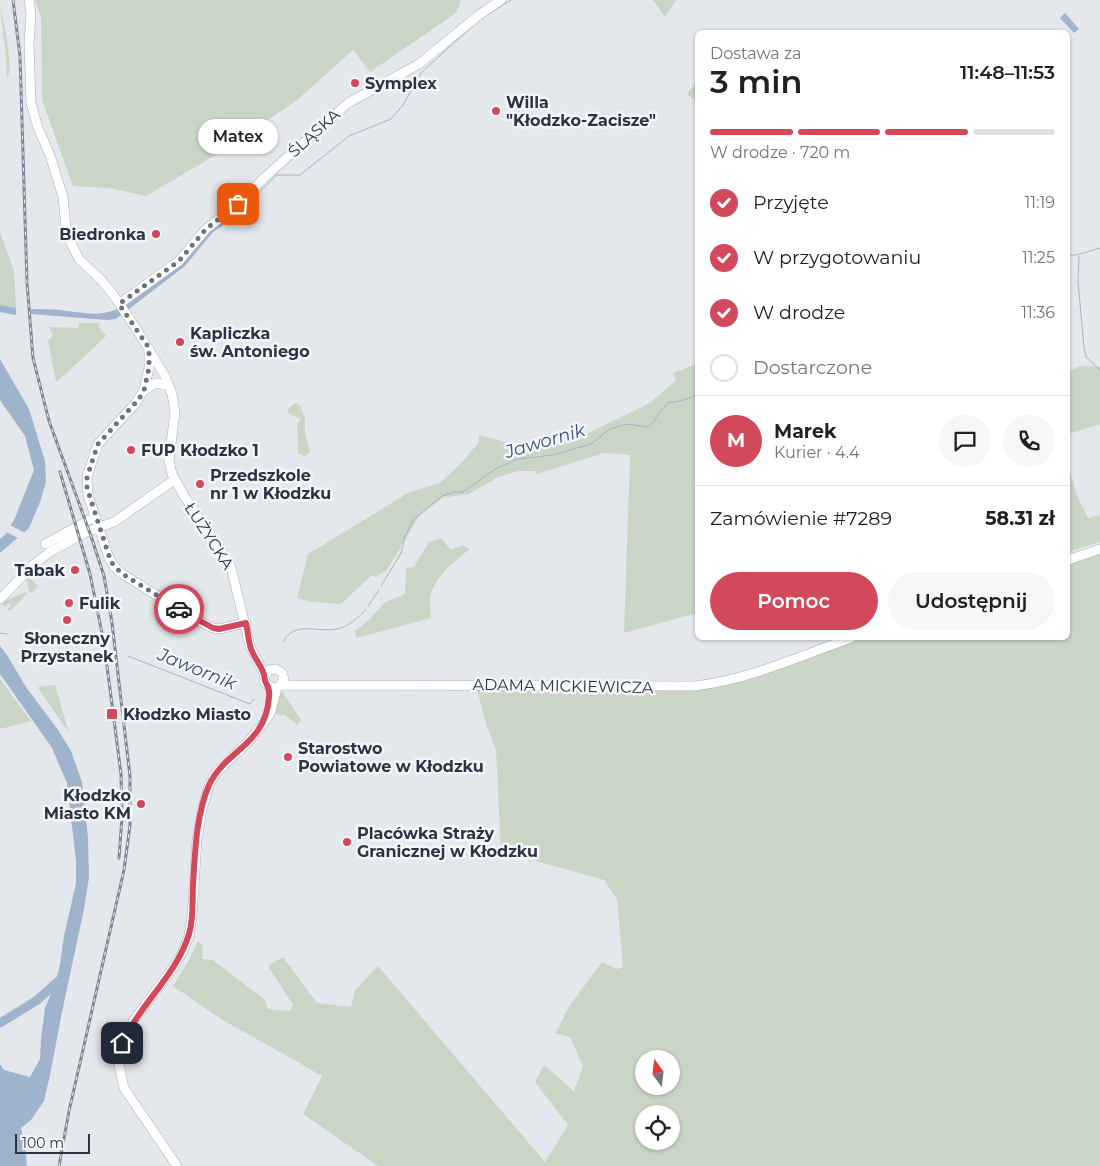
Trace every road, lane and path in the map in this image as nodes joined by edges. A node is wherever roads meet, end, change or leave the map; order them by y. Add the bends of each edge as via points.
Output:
1 (29, 0) edge
2 (501, 0) edge
3 (124, 311) junction
4 (149, 348) junction
5 (169, 386) junction
6 (144, 390) junction
7 (169, 466) junction
8 (174, 480) junction
9 (161, 488) junction
10 (95, 518) junction
11 (99, 527) junction
12 (48, 548) junction
13 (1100, 549) edge
14 (1070, 559) edge
15 (0, 599) edge
16 (247, 626) junction
17 (845, 640) edge
18 (268, 673) junction
19 (278, 684) junction
20 (177, 1166) edge

1 - 3 main road via 33,112 62,194 66,228 79,259 105,284
2 - 3 main road, ŚLĄSKA via 419,64 348,103 238,204 206,229 179,261
3 - 4 main road
4 - 5 main road
4 - 6 main road
5 - 6 main road via 156,383
5 - 7 main road via 175,416
6 - 10 main road via 96,448 87,477
7 - 8 main road, ŁUŻYCKA
7 - 9 main road
8 - 9 main road
8 - 16 main road, ŁUŻYCKA via 230,563
9 - 11 main road via 114,522
10 - 11 main road
10 - 12 main road
11 - 12 main road
11 - 16 main road via 111,562 134,582 213,628
12 - 15 main road
13 - 14 main road
16 - 18 main road, ŁUŻYCKA
17 - 19 main road, ADAMA MICKIEWICZA via 730,680 684,687
18 - 19 main road via 265,681
18 - 19 main road via 280,670
19 - 20 main road via 269,699 263,722 249,742 216,773 210,783 197,840 189,936 173,968 134,1020 120,1052 120,1072 126,1091

